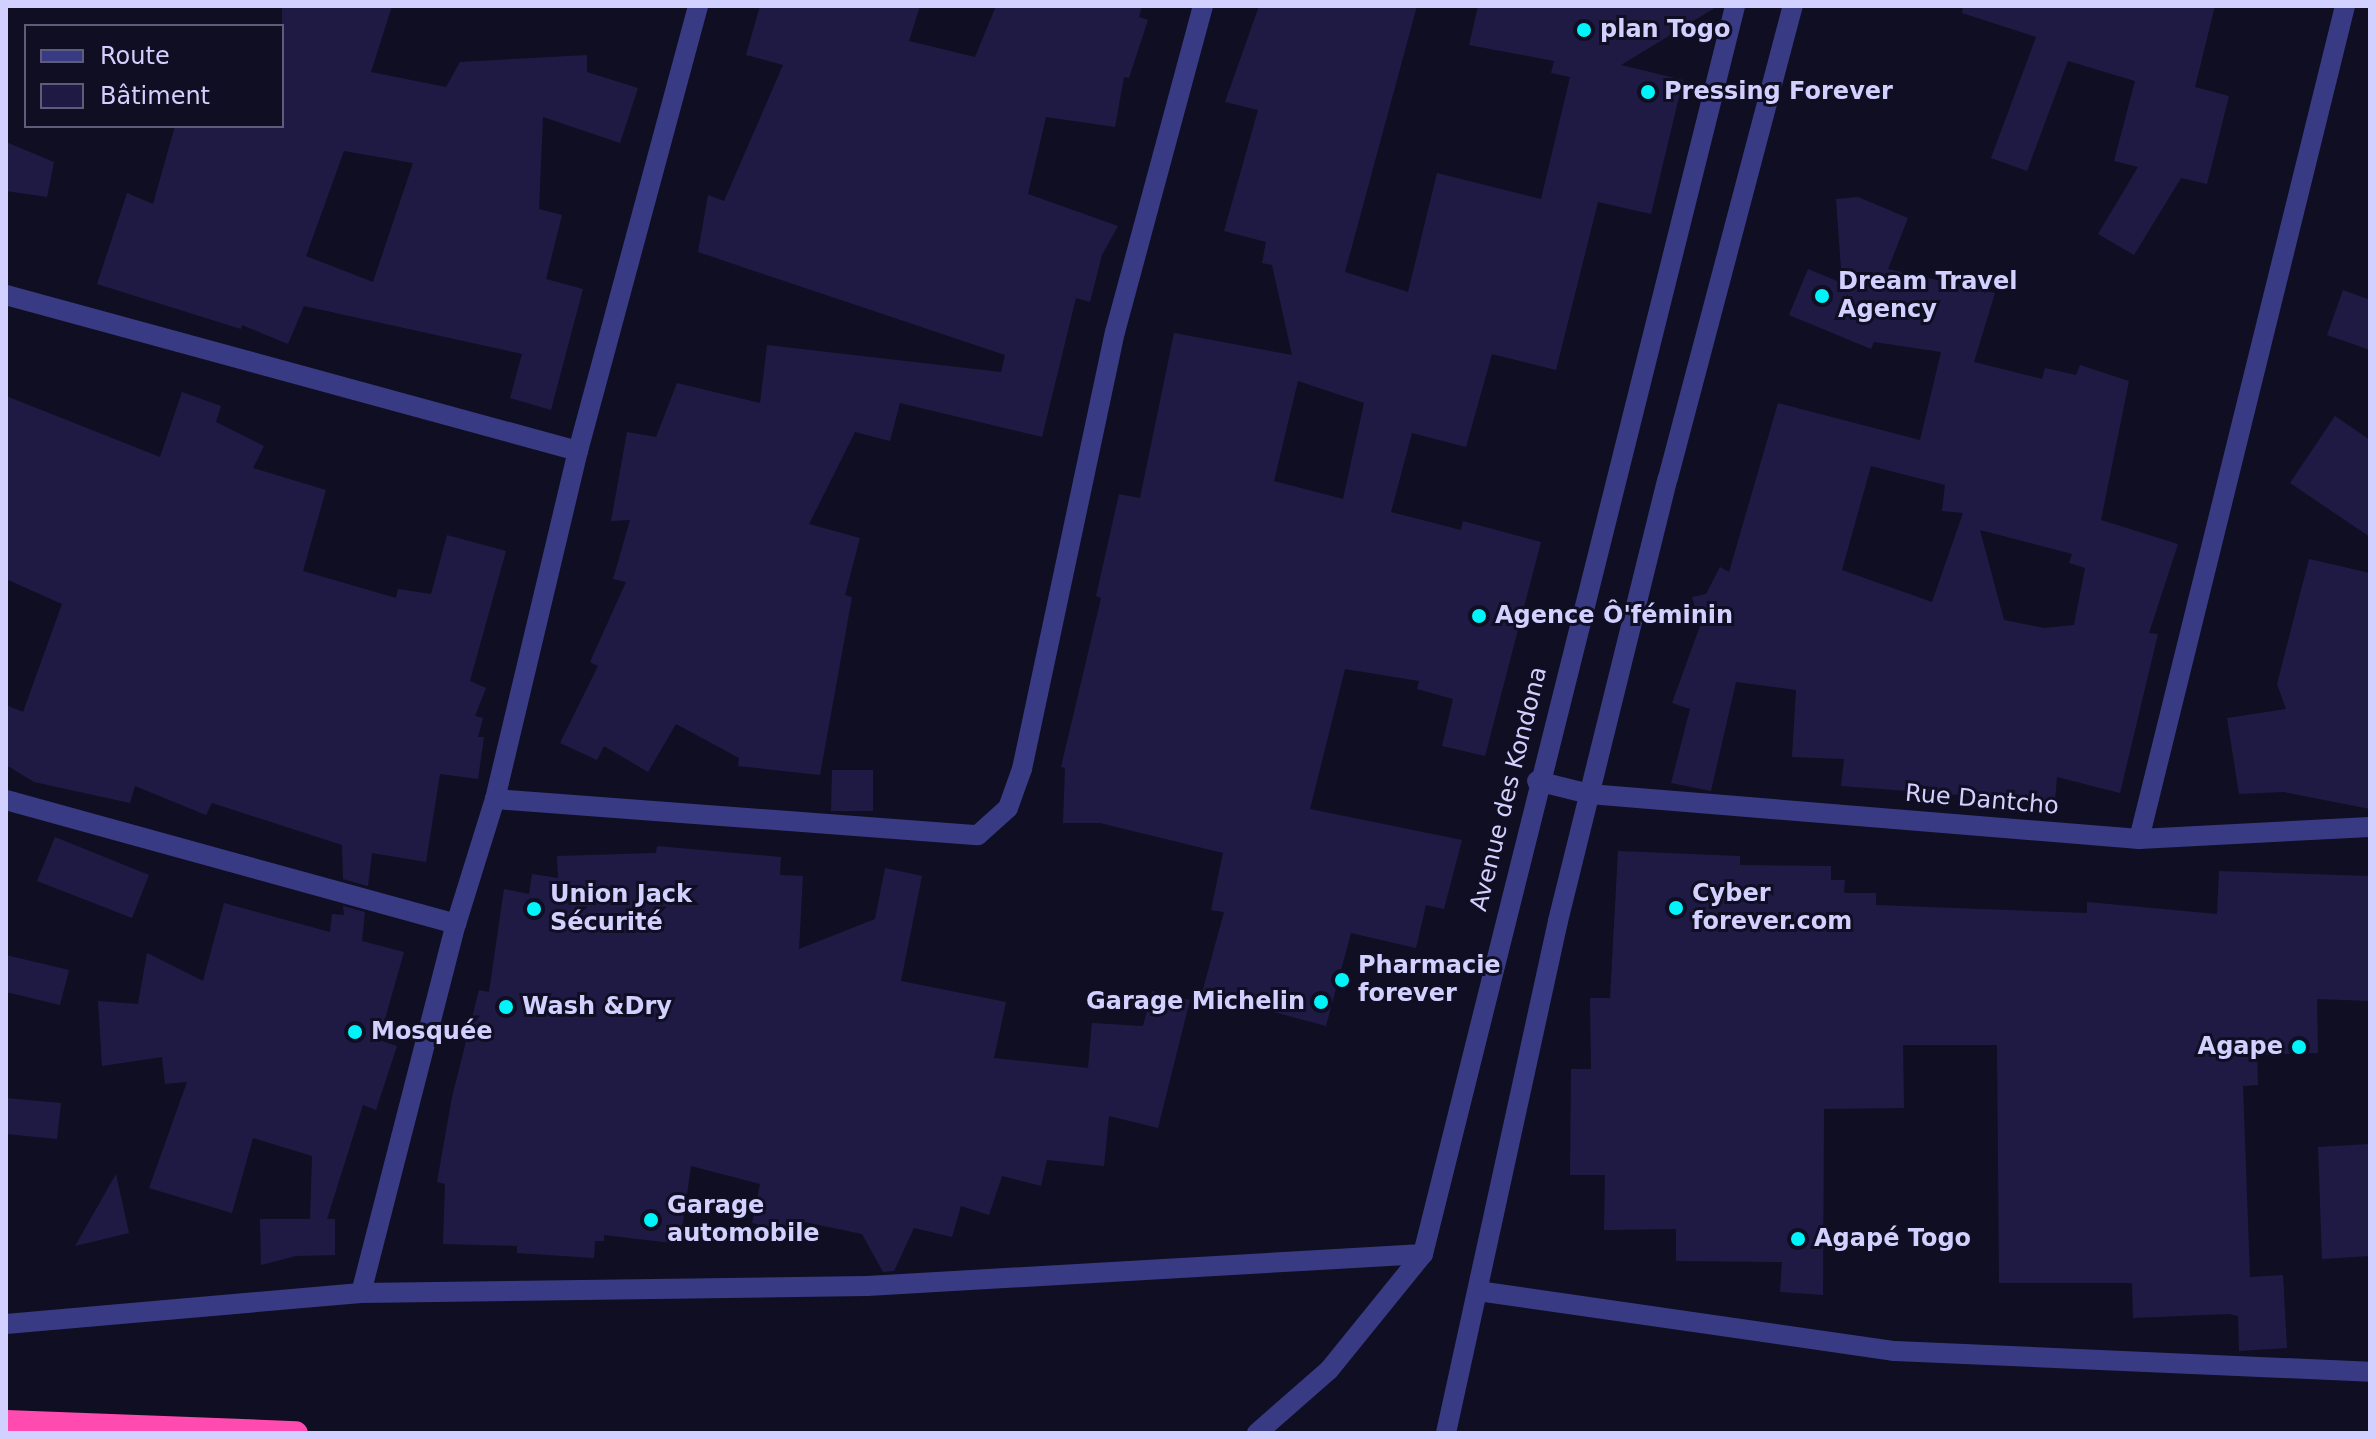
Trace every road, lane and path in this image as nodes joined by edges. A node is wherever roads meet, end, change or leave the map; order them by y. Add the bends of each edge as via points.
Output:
1 (698, 6) edge
2 (1203, 6) edge
3 (1735, 6) edge
4 (1793, 6) edge
5 (2345, 6) edge
6 (6, 295) edge
7 (578, 451) junction
8 (1537, 781) junction
9 (1589, 794) junction
10 (495, 799) junction
11 (6, 800) edge
12 (2370, 827) edge
13 (2139, 839) junction
14 (456, 924) junction
15 (1423, 1254) junction
16 (1478, 1291) junction
17 (361, 1293) junction
18 (6, 1324) edge
19 (2370, 1372) edge
20 (6, 1422) edge
21 (296, 1433) edge
22 (1257, 1433) edge
23 (1446, 1433) edge

1 - 7 street
2 - 10 street via 1115,332 1022,769 1008,808 978,835
3 - 8 street, Avenue des Kondona
4 - 9 street
5 - 13 street
6 - 7 street
7 - 10 street
8 - 9 street, Rue Dantcho
8 - 15 street, Avenue des Kondona
9 - 13 street, Rue Dantcho
9 - 16 street
10 - 14 street
11 - 14 street
12 - 13 street, Rue Dantcho
14 - 17 street
15 - 17 street via 867,1286
15 - 22 street, Avenue des Kondona via 1329,1370
16 - 19 street via 1895,1351
16 - 23 street
17 - 18 street
20 - 21 highway

